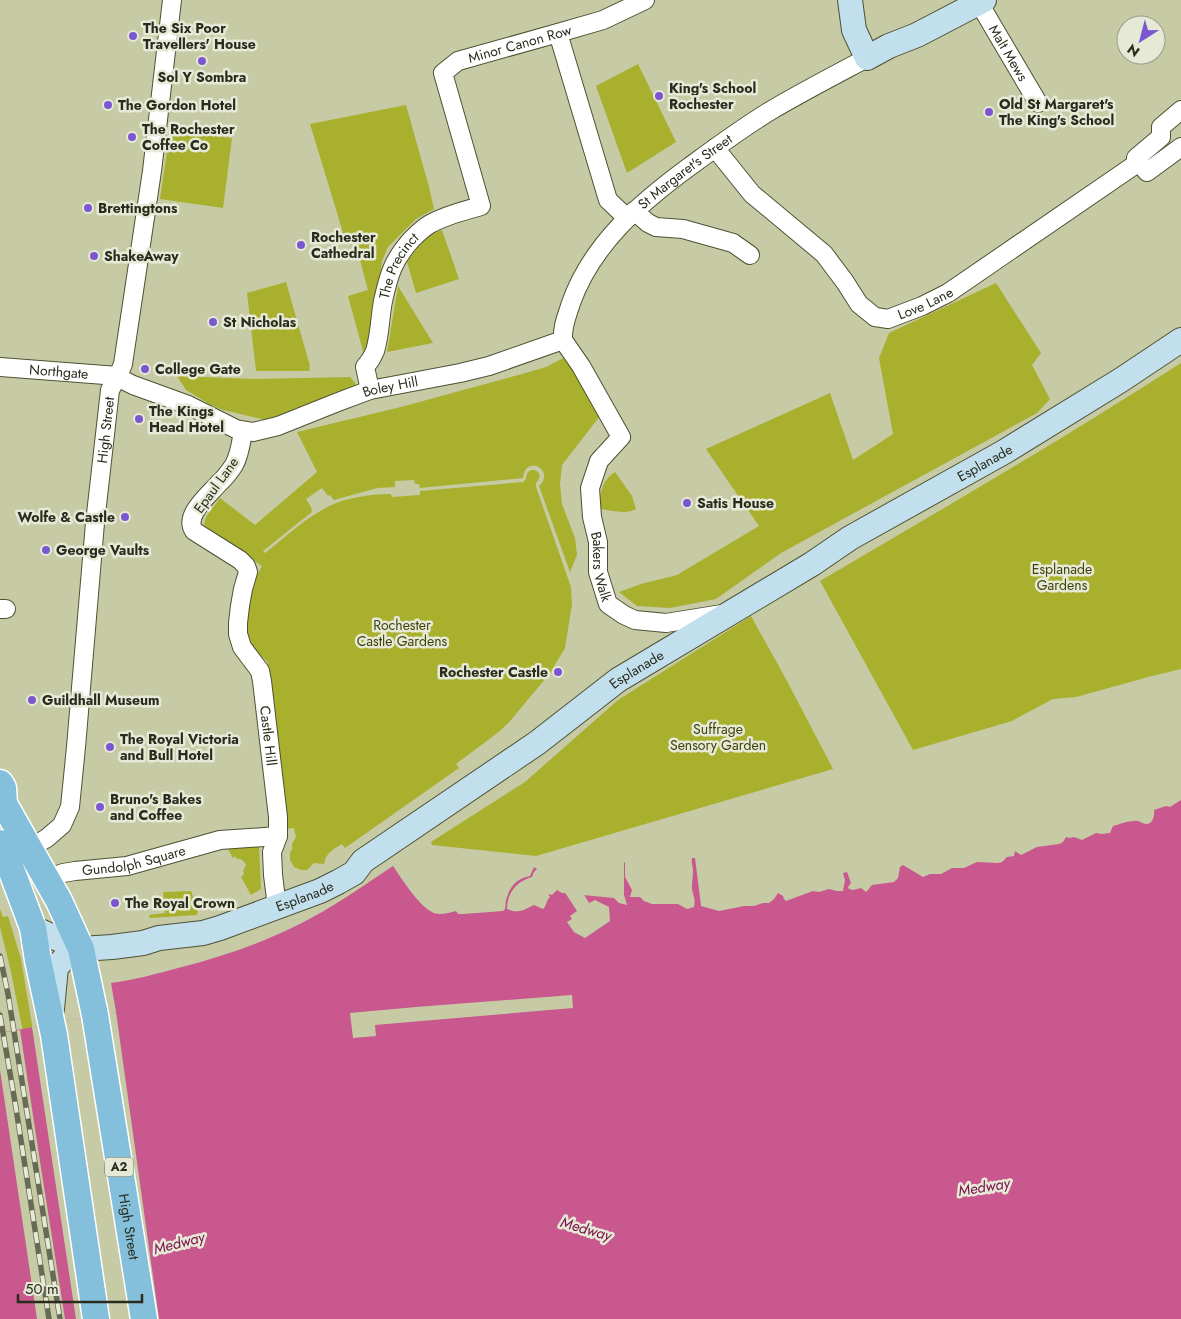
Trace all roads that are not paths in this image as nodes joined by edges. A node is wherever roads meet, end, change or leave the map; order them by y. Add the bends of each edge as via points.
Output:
1 (172, 0) edge
2 (645, 0) edge
3 (850, 0) edge
4 (981, 1) edge
5 (558, 33) junction
6 (867, 58) junction
7 (1038, 102) dead end
8 (1181, 110) edge
9 (1181, 147) edge
10 (715, 148) junction
11 (1139, 162) junction
12 (481, 206) joint
13 (630, 215) junction
14 (750, 255) dead end
15 (563, 340) junction
16 (1181, 340) edge
17 (0, 367) edge
18 (118, 376) junction
19 (370, 390) junction
20 (243, 431) junction
21 (248, 569) joint
22 (733, 612) junction
23 (1, 785) edge
24 (278, 836) junction
25 (0, 842) edge
26 (30, 848) junction
27 (47, 879) junction
28 (277, 907) junction
29 (33, 928) junction
30 (80, 949) junction
31 (51, 1023) junction
32 (96, 1319) edge
33 (144, 1319) edge

1 - 18 street, High Street via 152,171 123,364
2 - 5 street, Minor Canon Row via 602,20
3 - 6 street via 854,30
4 - 6 street
4 - 7 street, Malt Mews
5 - 12 street, Minor Canon Row via 458,61 443,73
5 - 13 street via 608,200
6 - 10 street, St Margaret's Street via 769,112
8 - 11 street, Love Lane via 1161,126 1161,137 1136,158
9 - 11 street via 1147,172
10 - 11 street, Love Lane via 752,194 824,254 859,304 875,317 888,319 948,293
10 - 13 street, St Margaret's Street
12 - 19 street, The Precinct via 428,225 401,251 387,282 375,351 365,367
13 - 14 street via 656,227 683,229 725,241
13 - 15 street, St Margaret's Street via 600,250 582,279 562,329
15 - 19 street, Boley Hill via 460,373
15 - 22 street, Bakers Walk via 621,437 599,462 590,488 598,542 598,572 608,604 635,620 666,623
16 - 22 street, Esplanade via 1021,442 850,538
17 - 18 street, Northgate
18 - 20 street, Boley Hill
18 - 26 street, High Street via 110,390 70,807 62,825
19 - 20 street, Boley Hill via 278,426
20 - 21 street, Epaul Lane via 235,463 195,511 191,524 194,531 240,560
21 - 24 street, Castle Hill via 238,634 243,649 260,671 262,681
22 - 28 street, Esplanade via 618,680 537,743 363,861 354,872 320,891
23 - 26 main road via 16,796 33,824
24 - 27 street, Gundolph Square via 220,840 127,866 75,871
24 - 28 street, Castle Hill via 272,852
25 - 29 main road
26 - 27 main road, A2
27 - 30 main road, A2
28 - 30 street, Esplanade via 203,933
29 - 30 street, Esplanade
29 - 31 main road
30 - 31 street via 69,954 56,967
30 - 33 main road, High Street / A2 via 95,1015
31 - 32 main road

